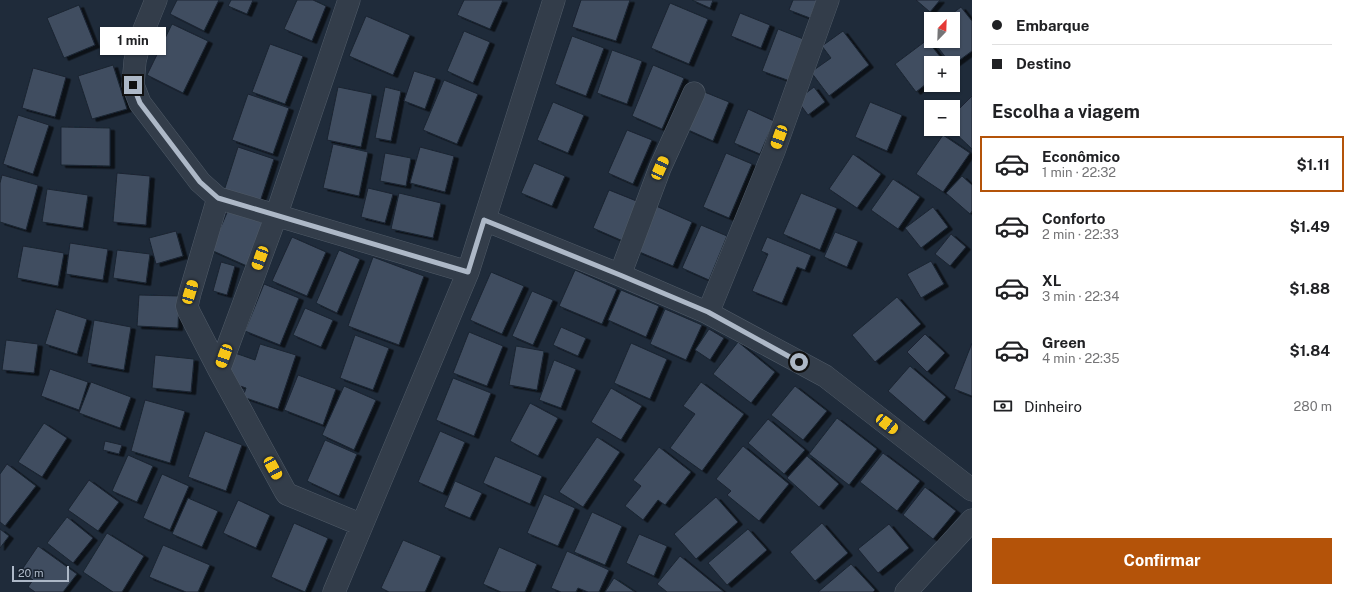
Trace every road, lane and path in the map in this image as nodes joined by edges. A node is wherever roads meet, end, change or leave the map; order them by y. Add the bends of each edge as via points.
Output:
1 (156, 0) edge
2 (349, 0) edge
3 (554, 0) edge
4 (828, 0) edge
5 (694, 93) dead end
6 (218, 198) junction
7 (276, 216) junction
8 (484, 220) junction
9 (468, 272) junction
10 (620, 275) junction
11 (708, 312) junction
12 (219, 370) junction
13 (972, 490) edge
14 (972, 520) edge
15 (362, 525) junction
16 (334, 592) edge
17 (906, 592) edge

1 - 6 street via 141,37 133,85 140,103 200,182
2 - 7 street
3 - 8 street
4 - 11 street via 774,151
5 - 10 street via 660,168
6 - 7 street
6 - 12 street via 187,306
7 - 9 street
7 - 12 street
8 - 9 street
8 - 10 street
9 - 15 street
10 - 11 street
11 - 13 street via 825,376
12 - 15 street via 287,494
14 - 17 street
15 - 16 street

